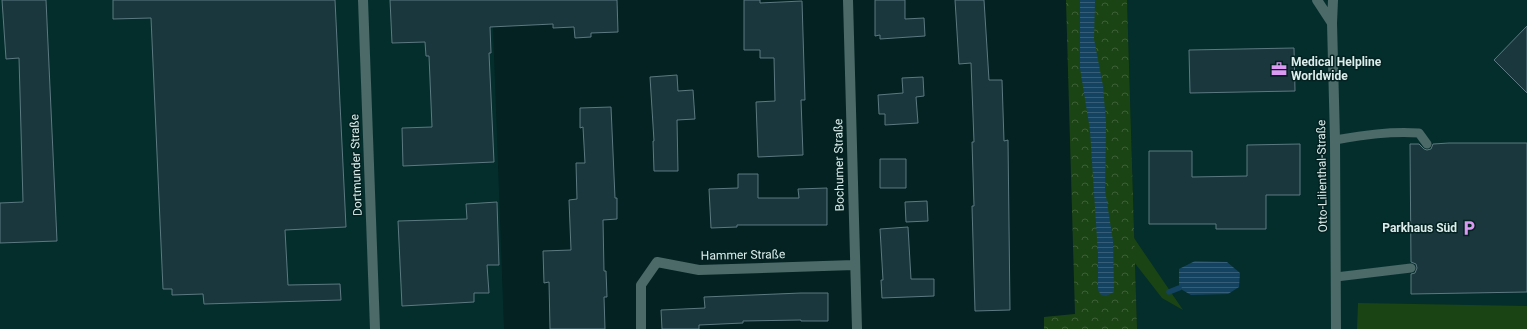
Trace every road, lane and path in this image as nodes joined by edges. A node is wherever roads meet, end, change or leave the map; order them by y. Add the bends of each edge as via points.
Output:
1 (363, 0) edge
2 (848, 0) edge
3 (1317, 0) edge
4 (1333, 0) edge
5 (1332, 23) junction
6 (1335, 140) junction
7 (1427, 144) dead end
8 (854, 265) junction
9 (1411, 268) dead end
10 (1336, 277) junction
11 (375, 329) edge
12 (641, 329) edge
13 (857, 329) edge
14 (1336, 329) edge

1 - 11 street, Dortmunder Straße
2 - 8 street, Bochumer Straße
3 - 5 street
4 - 5 street, Otto-Lilienthal-Straße
5 - 6 street, Otto-Lilienthal-Straße
6 - 7 lane via 1402,131 1419,133
6 - 10 street, Otto-Lilienthal-Straße
8 - 12 street, Hammer Straße via 700,270 657,262 641,285
8 - 13 street, Bochumer Straße
9 - 10 lane
10 - 14 street, Otto-Lilienthal-Straße

